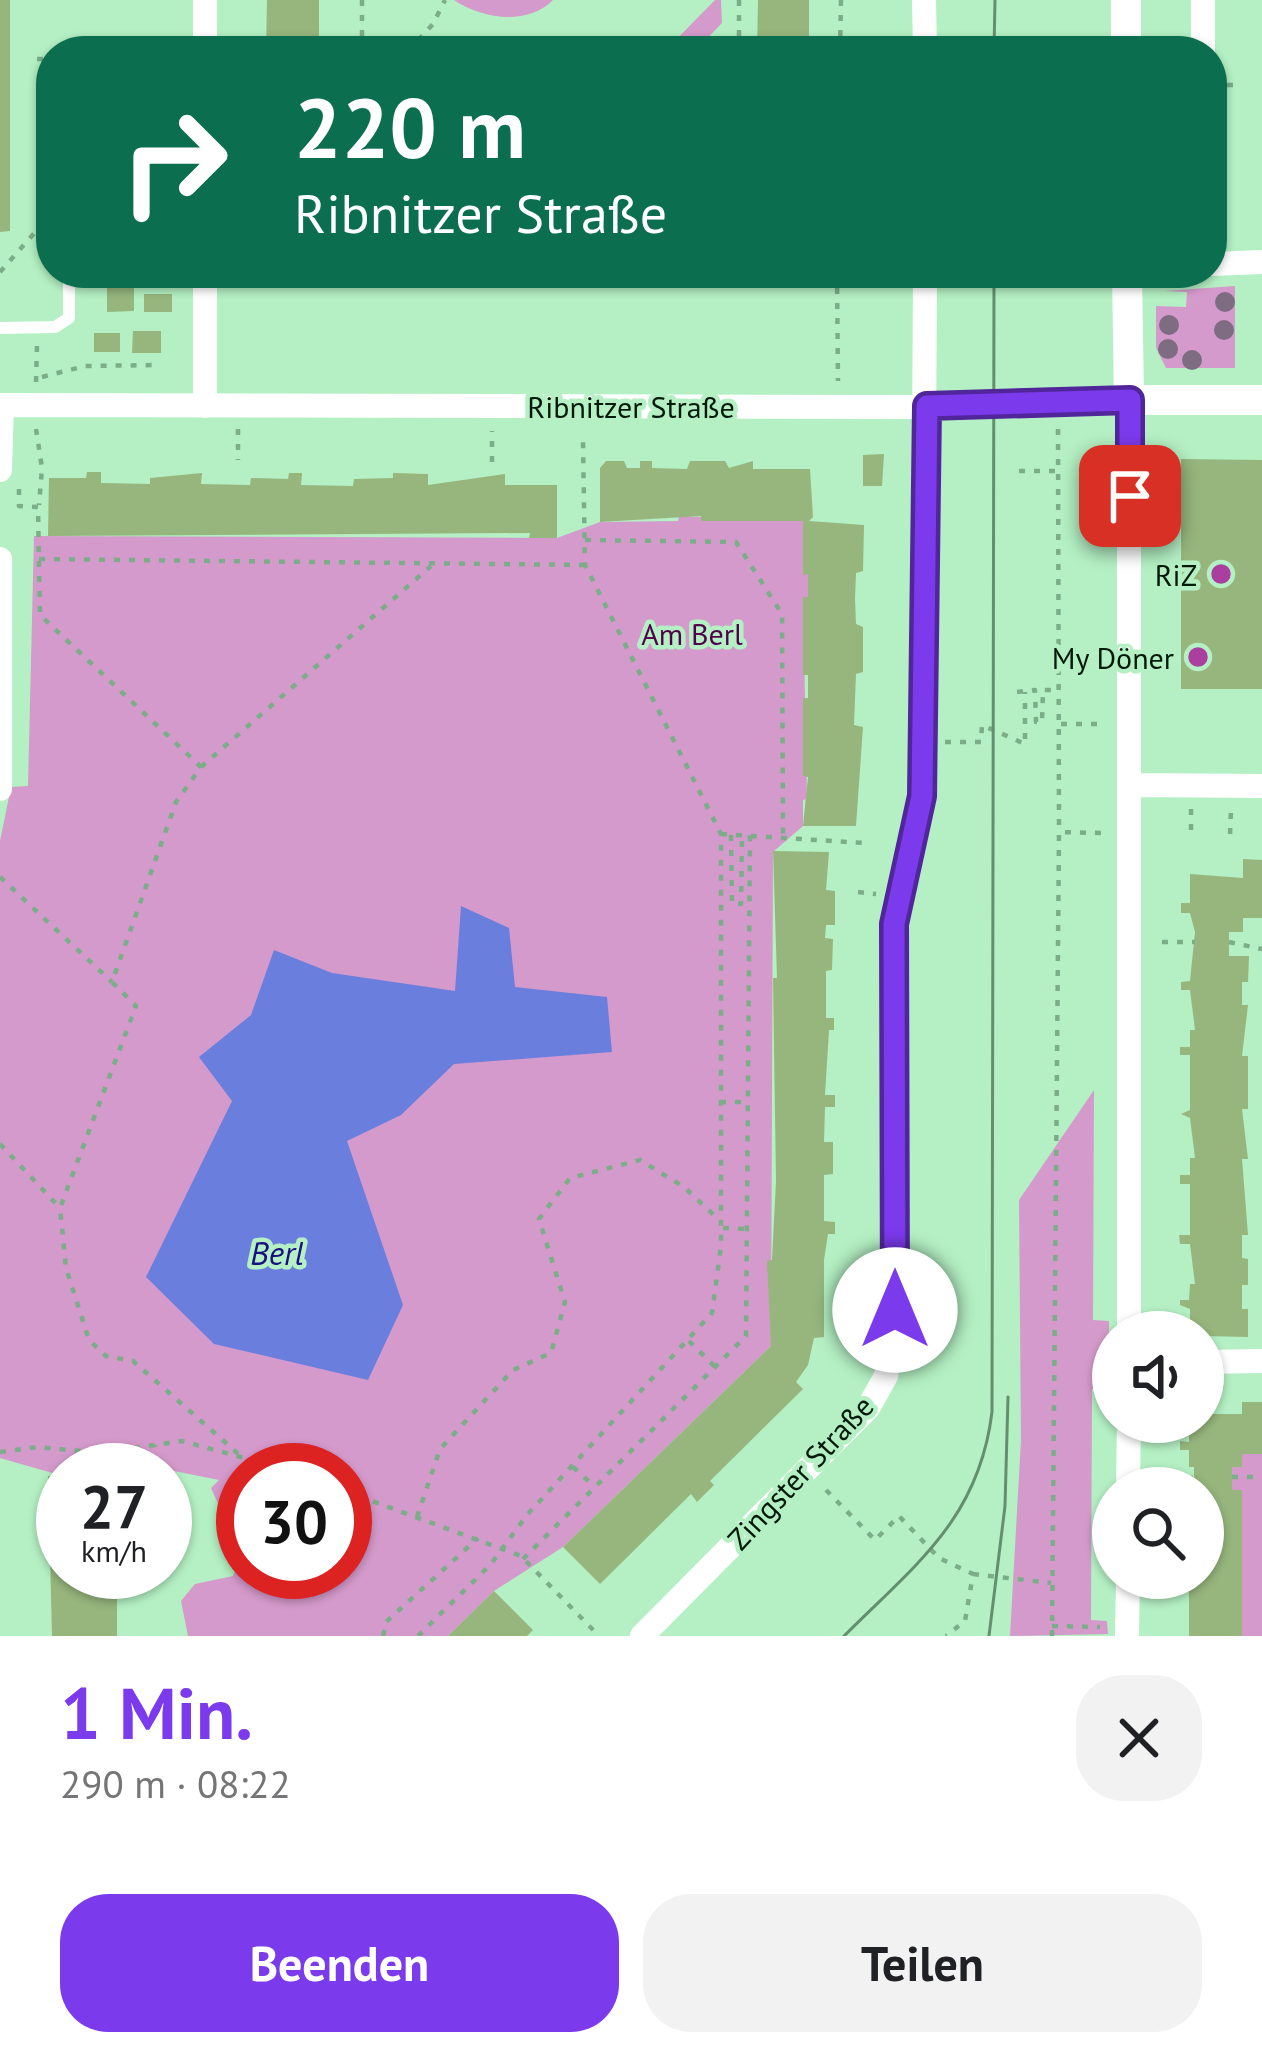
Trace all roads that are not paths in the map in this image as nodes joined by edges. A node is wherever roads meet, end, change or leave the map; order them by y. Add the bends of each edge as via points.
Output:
1 (205, 0) edge
2 (924, 0) edge
3 (1126, 0) edge
4 (1202, 0) edge
5 (205, 36) edge
6 (925, 36) edge
7 (1126, 36) edge
8 (1203, 36) edge
9 (1262, 262) edge
10 (1227, 263) edge
11 (69, 288) edge
12 (205, 288) edge
13 (925, 288) edge
14 (1127, 288) edge
15 (0, 328) edge
16 (1130, 400) junction
17 (1262, 400) edge
18 (1, 405) edge
19 (205, 406) junction
20 (927, 406) junction
21 (10, 478) edge
22 (0, 559) edge
23 (1131, 785) junction
24 (1262, 786) edge
25 (0, 789) edge
26 (1129, 1311) edge
27 (1262, 1361) edge
28 (1224, 1362) edge
29 (1128, 1599) edge
30 (642, 1636) edge
31 (1127, 1636) edge

1 - 5 street
2 - 6 street
3 - 7 street
4 - 8 street
9 - 10 street
11 - 15 lane via 68,318 55,327
12 - 19 street
13 - 20 street, Zingster Straße
14 - 16 street
16 - 17 street, Ribnitzer Straße
16 - 20 street, Ribnitzer Straße
16 - 23 street
18 - 19 street, Ribnitzer Straße
18 - 21 street
19 - 20 street, Ribnitzer Straße
20 - 30 street, Zingster Straße via 922,796 894,924 895,1310 886,1376 868,1408
22 - 25 street
23 - 24 street
23 - 26 street
27 - 28 street
29 - 31 street

